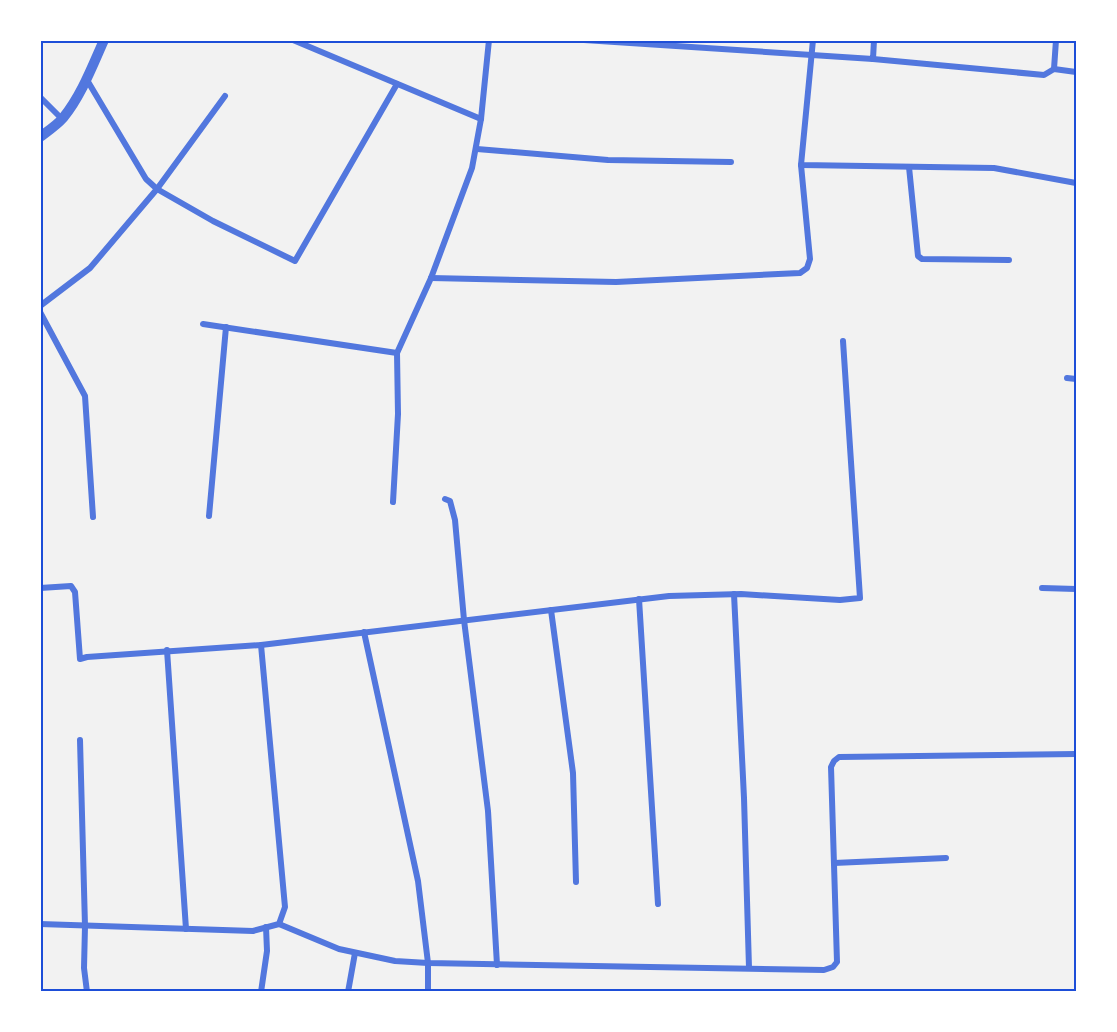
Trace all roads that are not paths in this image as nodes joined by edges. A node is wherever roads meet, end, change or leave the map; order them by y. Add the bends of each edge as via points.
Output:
1 (104, 40) edge
2 (293, 40) edge
3 (489, 40) edge
4 (584, 40) edge
5 (813, 40) edge
6 (874, 40) edge
7 (1056, 40) edge
8 (811, 54) junction
9 (873, 59) junction
10 (1054, 69) junction
11 (1077, 72) edge
12 (87, 80) junction
13 (397, 84) junction
14 (225, 96) dead end
15 (40, 97) edge
16 (481, 119) junction
17 (62, 120) junction
18 (40, 137) edge
19 (477, 149) junction
20 (730, 162) dead end
21 (801, 165) junction
22 (909, 167) junction
23 (1077, 183) edge
24 (157, 189) junction
25 (1009, 260) dead end
26 (431, 278) junction
27 (40, 306) edge
28 (40, 312) edge
29 (203, 324) dead end
30 (226, 327) junction
31 (843, 341) dead end
32 (397, 353) junction
33 (1067, 378) dead end
34 (1077, 379) edge
35 (445, 499) dead end
36 (393, 502) dead end
37 (209, 516) dead end
38 (93, 517) dead end
39 (40, 588) edge
40 (1042, 588) dead end
41 (1077, 589) edge
42 (734, 594) junction
43 (639, 599) junction
44 (551, 610) junction
45 (464, 620) junction
46 (364, 632) junction
47 (261, 645) junction
48 (167, 650) junction
49 (80, 740) dead end
50 (1077, 754) edge
51 (946, 858) dead end
52 (834, 863) junction
53 (576, 882) dead end
54 (658, 904) dead end
55 (40, 924) edge
56 (279, 924) junction
57 (85, 926) junction
58 (266, 927) junction
59 (186, 929) junction
60 (355, 953) junction
61 (428, 963) junction
62 (496, 965) junction
63 (749, 968) junction
64 (87, 992) edge
65 (261, 992) edge
66 (348, 992) edge
67 (428, 992) edge

1 - 12 street
2 - 13 street
3 - 16 street
4 - 8 street
5 - 8 street
6 - 9 street
7 - 10 street
8 - 9 street
8 - 21 street
9 - 10 street via 1044,75
10 - 11 street
12 - 17 street
12 - 24 street via 146,179
13 - 16 street
13 - 24 street via 295,261
14 - 24 street
15 - 17 street
16 - 19 street
17 - 18 street
19 - 20 street via 608,160
19 - 26 street
21 - 22 street
21 - 26 street via 810,259 800,273 616,282
22 - 23 street via 994,168
22 - 25 street via 918,256
24 - 27 street via 90,268
26 - 32 street
28 - 38 street via 85,396
29 - 30 street
30 - 32 street
30 - 37 street
31 - 42 street via 860,598
32 - 36 street
33 - 34 street
35 - 45 street via 450,501 455,520
39 - 48 street via 71,586 75,592 80,659
40 - 41 street
42 - 43 street
42 - 63 street
43 - 44 street
43 - 54 street
44 - 45 street
44 - 53 street via 573,773
45 - 46 street
45 - 62 street via 488,811
46 - 47 street
46 - 61 street via 418,881
47 - 48 street
47 - 56 street via 285,907
48 - 59 street
49 - 57 street
50 - 52 street via 839,757 831,767
51 - 52 street
52 - 63 street via 837,962 833,967
55 - 57 street
56 - 58 street
56 - 60 street
57 - 59 street
57 - 64 street
58 - 59 street via 253,932
58 - 65 street
60 - 61 street
60 - 66 street
61 - 62 street
61 - 67 street
62 - 63 street

